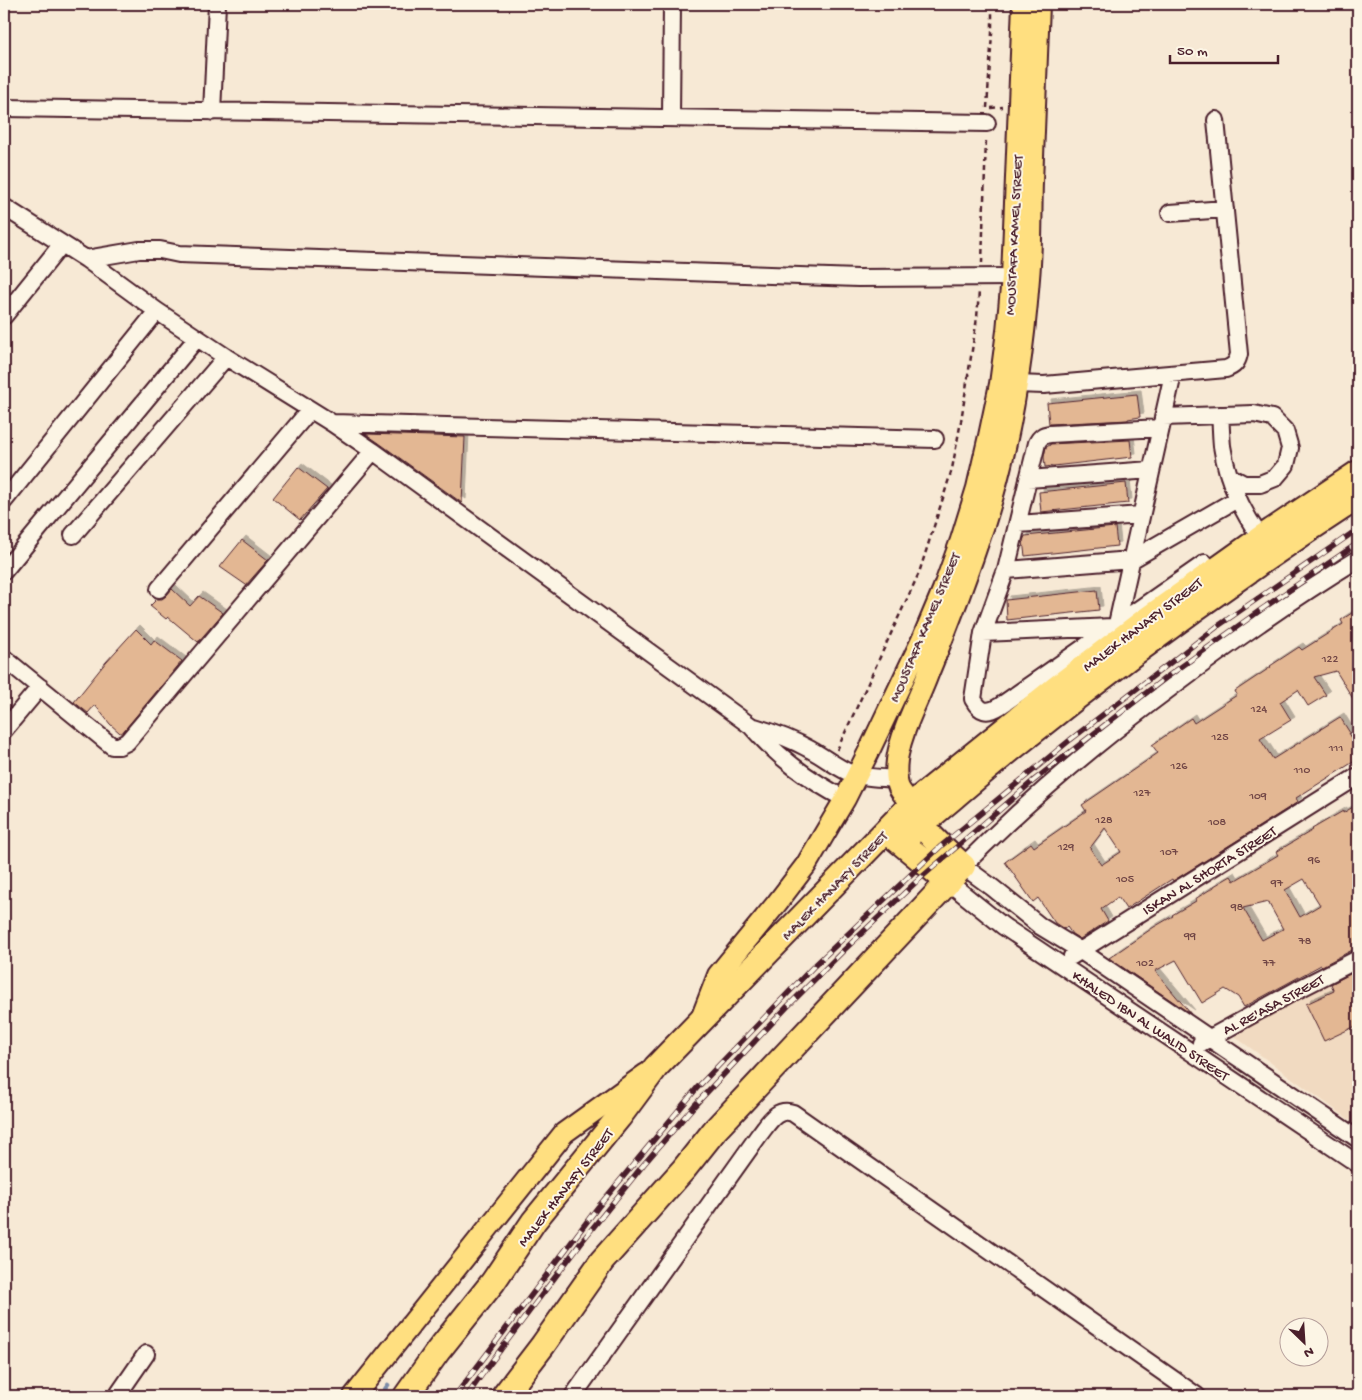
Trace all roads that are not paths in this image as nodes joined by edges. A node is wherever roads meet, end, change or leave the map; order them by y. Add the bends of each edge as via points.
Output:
1 (217, 4) edge
2 (672, 4) edge
3 (1023, 4) edge
4 (1040, 4) edge
5 (4, 108) edge
6 (212, 112) junction
7 (987, 115) road end
8 (671, 117) junction
9 (1216, 120) dead end
10 (4, 207) edge
11 (1225, 209) junction
12 (1170, 213) dead end
13 (62, 244) junction
14 (86, 259) junction
15 (1012, 278) junction
16 (157, 311) junction
17 (4, 316) edge
18 (197, 338) junction
19 (226, 357) junction
20 (1173, 374) junction
21 (1016, 384) junction
22 (310, 410) junction
23 (1220, 415) junction
24 (1162, 422) junction
25 (332, 423) junction
26 (935, 439) dead end
27 (373, 451) junction
28 (1151, 470) junction
29 (1358, 473) edge
30 (1229, 476) junction
31 (1028, 479) junction
32 (1358, 497) edge
33 (1237, 499) junction
34 (4, 501) edge
35 (1141, 515) junction
36 (1018, 524) junction
37 (73, 535) dead end
38 (1260, 538) junction
39 (1358, 559) edge
40 (1131, 560) junction
41 (1205, 562) dead end
42 (1006, 570) junction
43 (4, 571) edge
44 (159, 589) dead end
45 (1114, 626) junction
46 (983, 633) junction
47 (4, 658) edge
48 (40, 687) junction
49 (750, 726) junction
50 (4, 730) edge
51 (842, 768) junction
52 (1358, 776) edge
53 (897, 779) junction
54 (832, 792) junction
55 (917, 814) junction
56 (894, 836) junction
57 (955, 874) junction
58 (1081, 951) junction
59 (1358, 959) edge
60 (1060, 963) junction
61 (700, 1022) junction
62 (1209, 1038) junction
63 (1188, 1051) junction
64 (656, 1068) junction
65 (1358, 1139) edge
66 (1358, 1164) edge
67 (146, 1354) dead end
68 (117, 1396) edge
69 (354, 1396) edge
70 (406, 1396) edge
71 (504, 1396) edge
72 (573, 1396) edge
73 (1197, 1396) edge

1 - 6 street
2 - 8 street
3 - 15 main road, MOUSTAFA KAMEL STREET
4 - 21 main road, MOUSTAFA KAMEL STREET via 1029,276
5 - 6 street
6 - 8 street
7 - 8 street
9 - 11 street
10 - 13 street
11 - 12 street
11 - 20 street via 1239,354 1237,361 1226,369
13 - 14 street
13 - 17 street
14 - 15 street via 139,250 160,250 179,254 838,277
14 - 16 street
15 - 51 main road, MOUSTAFA KAMEL STREET via 1000,384 961,540 922,640
16 - 18 street
16 - 34 street
18 - 19 street
18 - 43 street
19 - 22 street
19 - 37 street
20 - 21 street via 1044,385
20 - 24 street
21 - 53 main road, MOUSTAFA KAMEL STREET via 986,519 956,606 904,735 897,760
22 - 25 street
22 - 44 street
23 - 24 street
23 - 30 street via 1222,446
23 - 30 street via 1254,414 1272,418 1284,431 1290,448 1286,465 1275,478 1260,484 1244,484
24 - 28 street
24 - 31 street via 1044,435 1037,443
25 - 26 street
25 - 27 street
27 - 48 street via 127,742 112,746
27 - 49 street
28 - 31 street
28 - 35 street
29 - 38 highway, MALEK HANAFY STREET
30 - 33 street
31 - 36 street
32 - 55 highway, MALEK HANAFY STREET via 1220,590
33 - 38 street
33 - 40 street
35 - 36 street
35 - 40 street
36 - 42 street
38 - 55 highway, MALEK HANAFY STREET via 1055,689
39 - 57 street via 1266,618 1136,714 1049,786
40 - 42 street
40 - 45 street
41 - 45 street
42 - 46 street
45 - 46 street
45 - 46 street via 992,711 984,711 973,699
47 - 48 street
48 - 50 street
49 - 51 street via 793,740
49 - 54 street via 782,758
51 - 53 street
51 - 54 main road, MOUSTAFA KAMEL STREET
52 - 58 street, ISKAN AL SHORTA STREET
53 - 55 main road via 899,789
54 - 61 main road, MOUSTAFA KAMEL STREET via 806,865 718,975
55 - 56 highway, MALEK HANAFY STREET
55 - 57 highway
56 - 57 highway
56 - 61 highway, MALEK HANAFY STREET via 757,963
57 - 58 street, KHALED IBN AL WALID STREET via 993,888 1040,926
57 - 60 street, KHALED IBN AL WALID STREET via 1003,926
57 - 71 highway via 715,1130 602,1261
58 - 60 street, ISKAN AL SHORTA STREET
58 - 62 street, KHALED IBN AL WALID STREET
59 - 62 street, AL RE'ASA STREET
60 - 63 street, KHALED IBN AL WALID STREET
61 - 64 highway, MALEK HANAFY STREET
62 - 63 street, AL RE'ASA STREET
62 - 65 street, KHALED IBN AL WALID STREET
63 - 66 street, KHALED IBN AL WALID STREET
64 - 69 main road via 564,1133
64 - 70 highway, MALEK HANAFY STREET via 534,1221 493,1282
67 - 68 street
72 - 73 street via 760,1135 775,1115 783,1111 792,1113

